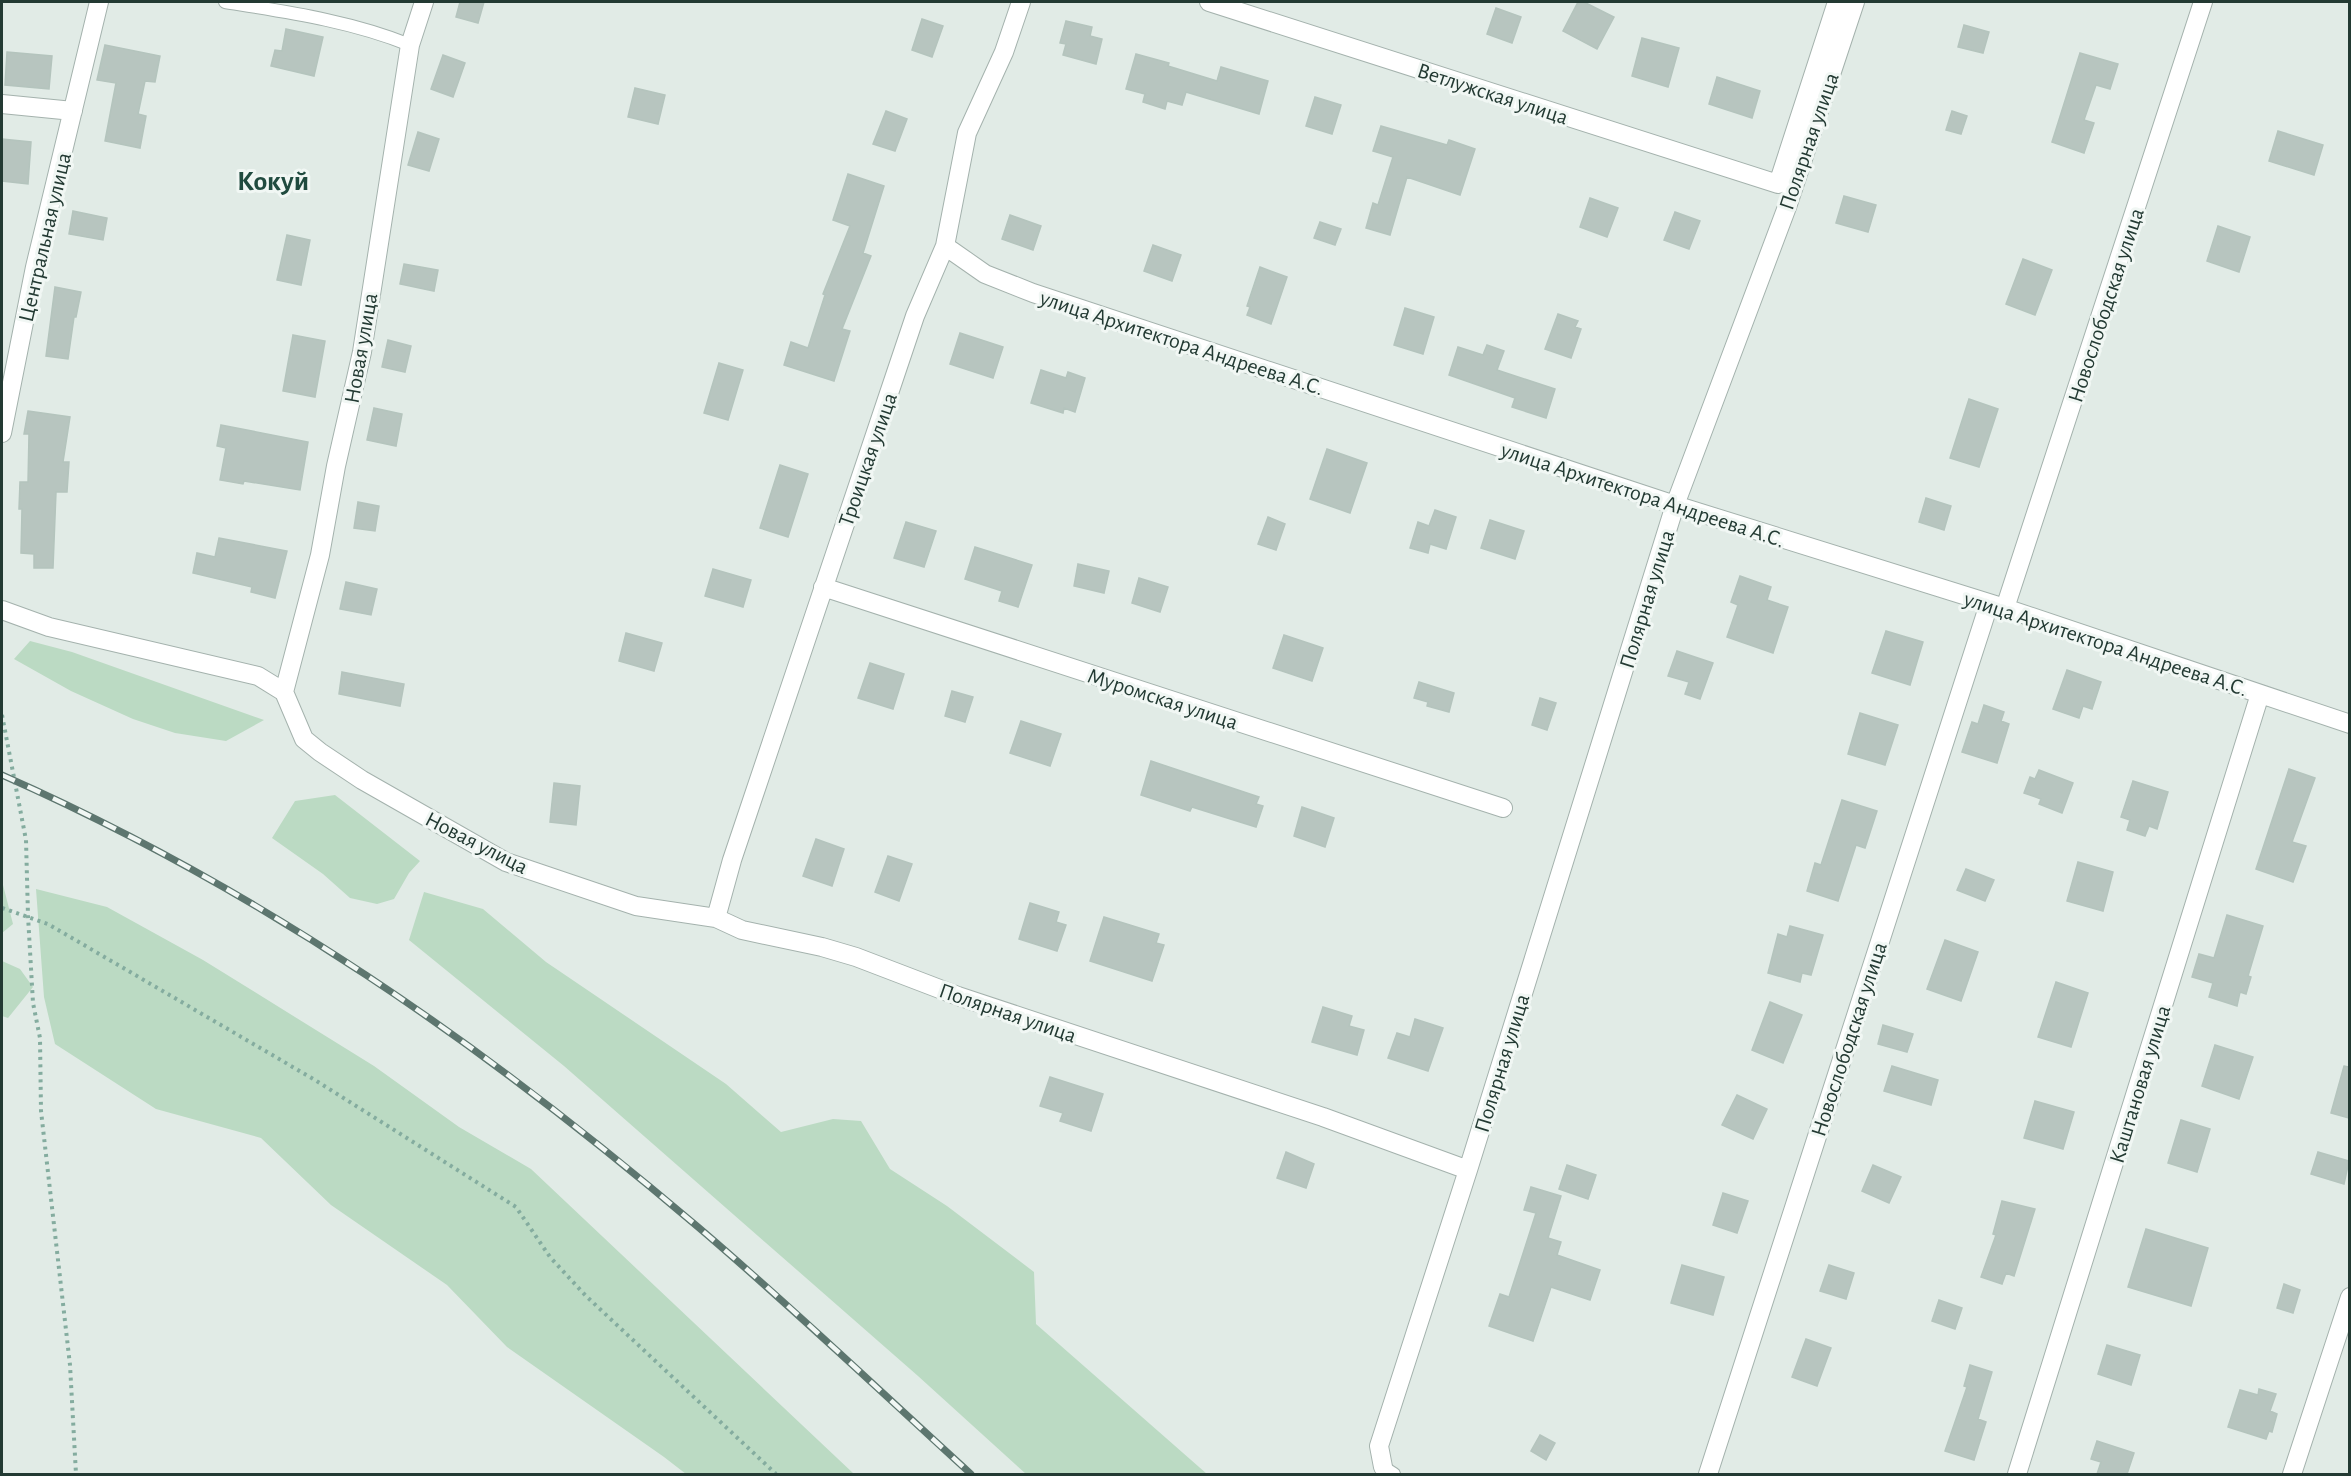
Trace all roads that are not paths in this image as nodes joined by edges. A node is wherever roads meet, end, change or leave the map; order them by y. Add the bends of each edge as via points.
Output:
1 (99, 2) edge
2 (225, 2) edge
3 (424, 2) edge
4 (1021, 2) edge
5 (1209, 2) edge
6 (1837, 2) edge
7 (1855, 2) edge
8 (2203, 2) edge
9 (410, 45) junction
10 (2, 104) edge
11 (74, 111) junction
12 (1778, 184) joint
13 (945, 246) junction
14 (2, 433) edge
15 (1675, 505) junction
16 (823, 587) junction
17 (1997, 606) junction
18 (2, 610) edge
19 (284, 692) junction
20 (2260, 694) junction
21 (2349, 724) edge
22 (1503, 808) dead end
23 (716, 918) junction
24 (1468, 1170) junction
25 (2349, 1297) edge
26 (1389, 1471) edge
27 (1708, 1474) edge
28 (2018, 1474) edge
29 (2292, 1474) edge

1 - 11 street, Центральная улица
2 - 9 lane via 354,26
3 - 9 street, Новая улица
4 - 13 street, Троицкая улица via 1004,52 967,133
5 - 12 street, Ветлужская улица
6 - 12 street, Полярная улица
7 - 15 street, Полярная улица via 1787,207
8 - 17 street, Новослободская улица
9 - 19 street, Новая улица via 362,352 321,555
10 - 11 street
11 - 14 street, Центральная улица via 35,267
13 - 15 street, улица Архитектора Андреева А.С. via 985,274 1033,292
13 - 16 street, Троицкая улица via 915,316
15 - 17 street, улица Архитектора Андреева А.С.
15 - 24 street, Полярная улица
16 - 22 street, Муромская улица
16 - 23 street, Троицкая улица
17 - 20 street, улица Архитектора Андреева А.С.
17 - 27 street, Новослободская улица
18 - 19 street via 49,627 237,669
19 - 23 street, Новая улица via 304,739 320,752 506,862 636,906
20 - 21 street, улица Архитектора Андреева А.С.
20 - 28 street, Каштановая улица
23 - 24 street, Полярная улица via 742,930 856,957 958,996 1312,1113
24 - 26 street, Полярная улица via 1379,1446
25 - 29 street

